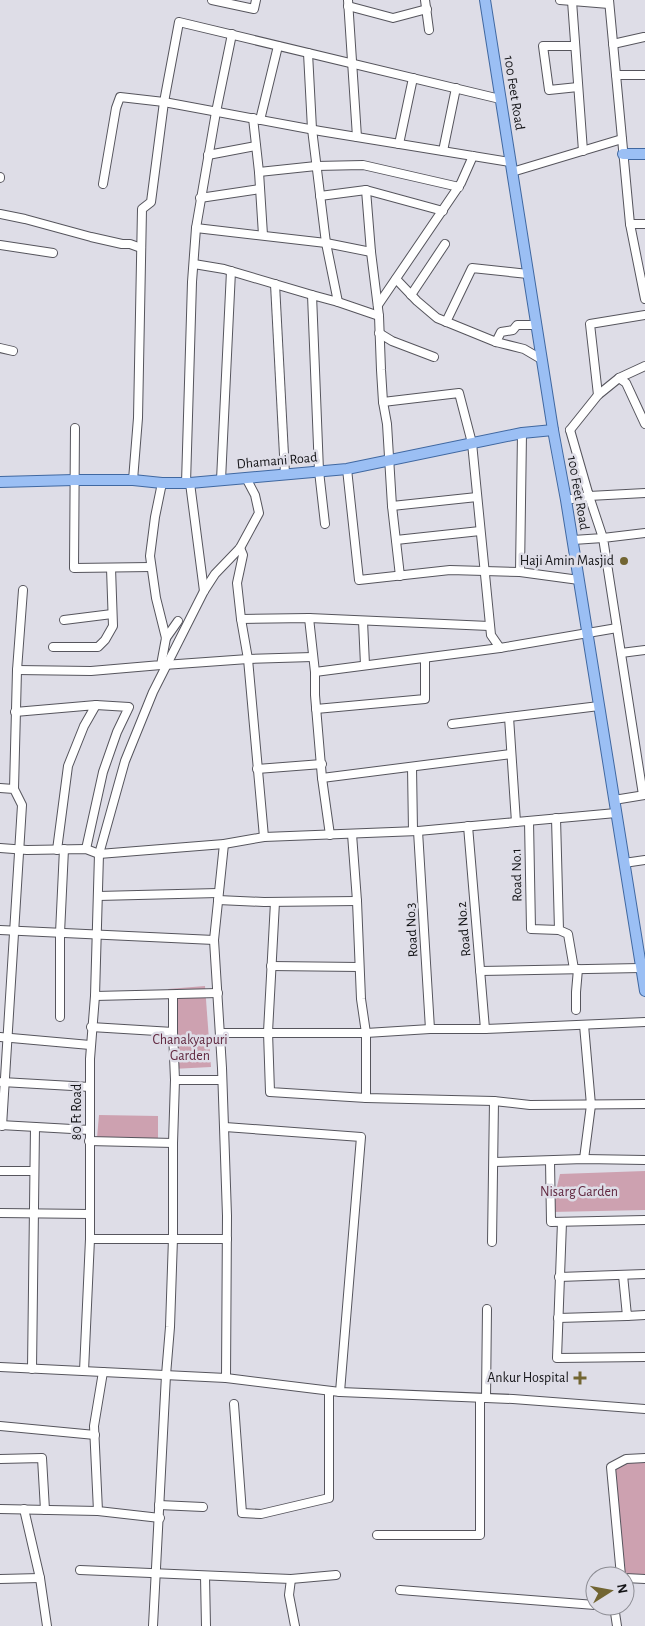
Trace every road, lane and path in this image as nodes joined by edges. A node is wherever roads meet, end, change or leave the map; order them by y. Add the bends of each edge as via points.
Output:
1 (212, 0) edge
2 (256, 0) edge
3 (485, 0) edge
4 (560, 0) edge
5 (572, 1) edge
6 (609, 2) edge
7 (348, 3) edge
8 (426, 4) edge
9 (429, 30) dead end
10 (232, 34) junction
11 (644, 38) dead end
12 (613, 44) junction
13 (278, 46) junction
14 (575, 46) junction
15 (308, 54) junction
16 (352, 64) junction
17 (616, 75) junction
18 (645, 76) edge
19 (413, 78) junction
20 (578, 87) junction
21 (456, 88) junction
22 (500, 98) junction
23 (164, 102) junction
24 (216, 112) junction
25 (256, 119) junction
26 (312, 130) junction
27 (357, 137) junction
28 (622, 140) junction
29 (399, 144) junction
30 (256, 146) junction
31 (443, 151) junction
32 (583, 151) junction
33 (623, 154) junction
34 (645, 154) edge
35 (208, 155) junction
36 (473, 156) junction
37 (316, 166) junction
38 (511, 167) junction
39 (259, 172) junction
40 (103, 184) dead end
41 (458, 187) junction
42 (260, 189) junction
43 (366, 190) junction
44 (320, 196) junction
45 (200, 198) junction
46 (443, 211) junction
47 (0, 214) edge
48 (630, 224) junction
49 (645, 224) edge
50 (196, 228) junction
51 (262, 235) junction
52 (326, 243) junction
53 (0, 244) edge
54 (445, 244) dead end
55 (141, 248) junction
56 (371, 252) junction
57 (52, 253) dead end
58 (194, 264) junction
59 (231, 271) junction
60 (528, 274) junction
61 (396, 279) junction
62 (275, 284) junction
63 (312, 295) junction
64 (411, 295) junction
65 (645, 299) edge
66 (338, 302) junction
67 (378, 305) junction
68 (645, 315) edge
69 (379, 316) junction
70 (446, 322) junction
71 (536, 325) junction
72 (379, 333) junction
73 (496, 342) junction
74 (0, 348) edge
75 (13, 351) dead end
76 (434, 357) dead end
77 (542, 359) junction
78 (645, 366) edge
79 (618, 378) junction
80 (598, 395) junction
81 (383, 402) junction
82 (645, 424) edge
83 (75, 428) dead end
84 (553, 430) junction
85 (570, 430) junction
86 (522, 433) junction
87 (472, 443) junction
88 (389, 461) junction
89 (347, 469) junction
90 (320, 471) junction
91 (285, 474) junction
92 (246, 478) junction
93 (74, 480) junction
94 (133, 480) junction
95 (221, 480) junction
96 (0, 482) edge
97 (162, 483) junction
98 (188, 483) junction
99 (645, 493) edge
100 (590, 496) junction
101 (477, 497) junction
102 (566, 500) junction
103 (392, 506) junction
104 (325, 524) dead end
105 (480, 531) junction
106 (645, 533) edge
107 (603, 538) junction
108 (396, 540) junction
109 (573, 540) junction
110 (240, 548) junction
111 (111, 568) junction
112 (151, 568) junction
113 (484, 570) junction
114 (520, 572) junction
115 (400, 576) junction
116 (579, 580) junction
117 (23, 590) dead end
118 (204, 591) junction
119 (112, 614) junction
120 (309, 618) junction
121 (241, 619) junction
122 (64, 620) dead end
123 (178, 621) dead end
124 (363, 621) junction
125 (490, 626) junction
126 (617, 628) junction
127 (588, 632) junction
128 (166, 638) junction
129 (53, 646) dead end
130 (500, 648) junction
131 (645, 650) edge
132 (621, 653) junction
133 (312, 656) junction
134 (425, 658) junction
135 (248, 659) junction
136 (165, 665) junction
137 (365, 666) junction
138 (17, 670) junction
139 (315, 672) junction
140 (96, 705) junction
141 (600, 706) junction
142 (316, 709) junction
143 (15, 712) junction
144 (509, 717) junction
145 (452, 724) dead end
146 (511, 754) junction
147 (322, 764) junction
148 (412, 767) junction
149 (257, 769) junction
150 (322, 778) junction
151 (0, 788) edge
152 (14, 789) junction
153 (644, 795) edge
154 (614, 800) junction
155 (616, 813) junction
156 (556, 818) junction
157 (529, 821) junction
158 (516, 822) junction
159 (468, 826) junction
160 (416, 831) junction
161 (330, 834) junction
162 (352, 834) junction
163 (264, 838) junction
164 (224, 844) junction
165 (0, 848) edge
166 (18, 849) junction
167 (86, 849) junction
168 (60, 850) junction
169 (99, 854) junction
170 (645, 860) edge
171 (624, 863) junction
172 (98, 896) junction
173 (218, 897) junction
174 (357, 901) junction
175 (275, 902) junction
176 (0, 930) edge
177 (558, 930) junction
178 (14, 931) junction
179 (60, 933) junction
180 (96, 936) junction
181 (641, 938) edge
182 (214, 940) junction
183 (271, 966) junction
184 (359, 967) junction
185 (641, 968) junction
186 (576, 969) junction
187 (480, 971) junction
188 (645, 991) edge
189 (218, 993) junction
190 (173, 995) junction
191 (95, 996) junction
192 (576, 1010) dead end
193 (60, 1017) dead end
194 (645, 1022) edge
195 (584, 1025) junction
196 (91, 1027) junction
197 (430, 1029) junction
198 (485, 1029) junction
199 (174, 1032) junction
200 (268, 1032) junction
201 (366, 1033) junction
202 (221, 1034) junction
203 (4, 1037) edge
204 (90, 1045) junction
205 (175, 1080) junction
206 (222, 1080) junction
207 (2, 1082) edge
208 (90, 1087) junction
209 (366, 1098) junction
210 (494, 1102) junction
211 (645, 1104) edge
212 (591, 1105) junction
213 (1, 1126) edge
214 (35, 1127) junction
215 (224, 1127) junction
216 (90, 1130) junction
217 (89, 1141) junction
218 (173, 1143) junction
219 (584, 1160) junction
220 (645, 1160) edge
221 (494, 1162) junction
222 (550, 1162) junction
223 (0, 1171) edge
224 (34, 1171) junction
225 (0, 1213) edge
226 (32, 1213) junction
227 (90, 1214) junction
228 (645, 1220) edge
229 (562, 1222) junction
230 (173, 1238) junction
231 (90, 1239) junction
232 (227, 1239) junction
233 (492, 1242) dead end
234 (645, 1274) edge
235 (623, 1275) junction
236 (559, 1277) junction
237 (486, 1309) dead end
238 (645, 1315) edge
239 (627, 1316) junction
240 (558, 1318) junction
241 (645, 1357) edge
242 (0, 1368) edge
243 (32, 1369) junction
244 (84, 1371) junction
245 (103, 1372) junction
246 (166, 1375) junction
247 (226, 1378) junction
248 (329, 1391) junction
249 (340, 1392) junction
250 (483, 1398) junction
251 (234, 1404) dead end
252 (645, 1409) edge
253 (0, 1426) edge
254 (95, 1435) junction
255 (645, 1458) edge
256 (0, 1459) edge
257 (159, 1506) junction
258 (203, 1506) dead end
259 (0, 1508) edge
260 (24, 1509) junction
261 (45, 1510) junction
262 (98, 1511) junction
263 (160, 1518) junction
264 (377, 1535) dead end
265 (620, 1566) edge
266 (80, 1570) dead end
267 (156, 1573) junction
268 (336, 1575) dead end
269 (205, 1576) junction
270 (0, 1578) edge
271 (40, 1578) junction
272 (291, 1579) junction
273 (400, 1590) dead end
274 (585, 1604) edge
275 (47, 1626) edge
276 (153, 1626) edge
277 (206, 1626) edge
278 (295, 1626) edge

1 - 2 street via 254,10
3 - 22 main road, 100 Feet Road
4 - 5 street
5 - 6 street
5 - 14 street
6 - 12 street
7 - 8 street via 393,18
7 - 16 street
8 - 9 street
10 - 13 street
10 - 23 street via 180,22
10 - 24 street
11 - 12 street
12 - 17 street
13 - 15 street
13 - 25 street
14 - 20 street
14 - 20 street via 543,46 549,90
15 - 16 street
15 - 26 street
16 - 19 street
16 - 27 street
17 - 18 street
17 - 28 street
19 - 21 street
19 - 29 street
20 - 32 street
21 - 22 street
21 - 31 street
22 - 38 main road, 100 Feet Road
23 - 24 street
23 - 40 street via 120,98
23 - 55 street via 151,202 142,210
24 - 25 street
24 - 35 street
25 - 26 street
25 - 30 street
26 - 27 street
26 - 37 street
27 - 29 street
28 - 32 street
28 - 33 street
29 - 31 street
30 - 35 street
30 - 39 street
31 - 36 street
32 - 38 street
33 - 34 main road
33 - 48 street
35 - 45 street
36 - 38 street
36 - 41 street
37 - 39 street
37 - 41 street via 363,165
37 - 44 street
38 - 60 main road, 100 Feet Road
39 - 42 street
41 - 46 street
42 - 45 street
42 - 51 street
43 - 44 street
43 - 46 street
43 - 56 street
44 - 52 street
45 - 50 street
46 - 61 street
47 - 55 street
48 - 49 street
48 - 65 street
50 - 51 street
50 - 58 street
51 - 52 street
52 - 56 street
52 - 66 street
53 - 57 street
54 - 64 street
55 - 94 street via 138,418
56 - 67 street
58 - 59 street
58 - 98 street
59 - 62 street
59 - 95 street
60 - 70 street via 472,268
60 - 71 main road, 100 Feet Road
61 - 64 street
61 - 67 street
62 - 63 street
62 - 91 street
63 - 66 street
63 - 90 street
64 - 70 street
66 - 69 street
67 - 69 street
68 - 80 street via 590,324
69 - 72 street
70 - 73 street
71 - 73 street via 517,325 513,330 501,332
71 - 77 main road, 100 Feet Road
72 - 76 street
72 - 81 street
73 - 77 street via 524,349
74 - 75 street
77 - 84 main road, 100 Feet Road
78 - 79 street
79 - 80 street
79 - 82 street via 626,383
80 - 85 street
81 - 87 street via 459,393
81 - 88 street
83 - 93 street
84 - 85 street
84 - 86 main road, Dhamani Road
84 - 102 main road, 100 Feet Road
85 - 100 street
86 - 87 main road, Dhamani Road
86 - 114 street
87 - 88 main road, Dhamani Road
87 - 101 street
88 - 89 main road, Dhamani Road
88 - 103 street
89 - 90 main road, Dhamani Road
89 - 115 street via 359,580
90 - 91 main road, Dhamani Road
90 - 104 street
91 - 92 main road, Dhamani Road
92 - 95 main road, Dhamani Road
92 - 110 street via 255,495 259,513
93 - 94 main road, Dhamani Road
93 - 96 main road, Dhamani Road
93 - 111 street via 74,568
94 - 97 main road, Dhamani Road
95 - 98 main road, Dhamani Road
97 - 98 main road, Dhamani Road
97 - 112 street via 155,517
98 - 118 street
99 - 100 street
100 - 102 street
100 - 107 street
101 - 103 street
101 - 105 street
102 - 109 main road, 100 Feet Road
103 - 108 street
105 - 108 street
105 - 113 street
106 - 107 street
107 - 109 street
107 - 126 street
108 - 115 street
109 - 116 main road, 100 Feet Road
110 - 118 street, 80 Ft Road via 214,574
110 - 121 street via 243,555 237,583
111 - 112 street
111 - 119 street
112 - 128 street
113 - 114 street
113 - 115 street
113 - 125 street
114 - 116 street
116 - 127 main road, 100 Feet Road
117 - 138 street
118 - 136 street, 80 Ft Road
119 - 122 street
119 - 129 street via 113,626 98,647
120 - 121 street
120 - 124 street
120 - 133 street
121 - 135 street
123 - 128 street
124 - 125 street
124 - 137 street
125 - 130 street via 491,635
126 - 127 street
126 - 132 street
127 - 130 street
127 - 141 main road, 100 Feet Road
128 - 136 street
130 - 134 street
131 - 132 street
132 - 153 street
133 - 135 street
133 - 139 street
134 - 137 street
134 - 142 street via 425,700
135 - 136 street
135 - 149 street
136 - 138 street via 91,671
136 - 169 street, 80 Ft Road via 125,760
137 - 139 street
138 - 143 street
139 - 142 street
140 - 143 street
140 - 167 street via 129,706 103,772
140 - 168 street via 68,766
141 - 144 street
141 - 154 main road, 100 Feet Road
142 - 147 street
143 - 152 street
144 - 145 street
144 - 146 street
146 - 148 street
146 - 158 street
147 - 149 street
147 - 150 street
148 - 150 street
148 - 160 street, Road No.3
149 - 163 street
150 - 161 street
151 - 152 street
152 - 166 street via 22,805
153 - 154 street
154 - 155 main road, 100 Feet Road
155 - 156 street
155 - 171 main road, 100 Feet Road
156 - 157 street
156 - 177 street
157 - 158 street
157 - 177 street, Road No.1 via 531,929
158 - 159 street
159 - 160 street
159 - 187 street, Road No.2
160 - 162 street
160 - 197 street, Road No.3
161 - 162 street
161 - 163 street
162 - 174 street
163 - 164 street
164 - 169 street
164 - 173 street
165 - 166 street
166 - 168 street
166 - 178 street
167 - 168 street
167 - 169 street
168 - 179 street
169 - 172 street, 80 Ft Road
170 - 171 street
171 - 181 main road, 100 Feet Road
172 - 173 street
172 - 180 street, 80 Ft Road
173 - 175 street
173 - 182 street
174 - 175 street
174 - 184 street
175 - 183 street
176 - 178 street
177 - 186 street via 568,934
178 - 179 street
178 - 203 street
179 - 180 street
179 - 193 street
180 - 182 street
180 - 191 street, 80 Ft Road
181 - 185 main road, 100 Feet Road
182 - 189 street
183 - 184 street
183 - 200 street
184 - 201 street
185 - 186 street
185 - 188 main road, 100 Feet Road
186 - 187 street
186 - 192 street
187 - 198 street, Road No.2
189 - 190 street
189 - 202 street
190 - 191 street
190 - 199 street
191 - 196 street, 80 Ft Road
194 - 195 street
195 - 198 street
195 - 212 street
196 - 199 street
196 - 204 street, 80 Ft Road
197 - 198 street
197 - 201 street
199 - 205 street
200 - 201 street
200 - 202 street
200 - 209 street via 270,1092
201 - 209 street
202 - 206 street
203 - 204 street
203 - 207 street
204 - 208 street, 80 Ft Road
205 - 206 street
205 - 218 street
206 - 215 street
207 - 208 street
207 - 213 street
208 - 216 street, 80 Ft Road
209 - 210 street
210 - 212 street via 530,1106
210 - 221 street
211 - 212 street
212 - 219 street
213 - 214 street
214 - 216 street
214 - 224 street
215 - 232 street
215 - 249 street via 361,1137
216 - 217 street, 80 Ft Road
217 - 218 street
217 - 227 street, 80 Ft Road
218 - 230 street
219 - 220 street
219 - 222 street
221 - 222 street
221 - 233 street
222 - 229 street via 551,1222
223 - 224 street
224 - 226 street
225 - 226 street
226 - 227 street
226 - 243 street
227 - 231 street, 80 Ft Road
228 - 229 street
229 - 236 street
230 - 231 street
230 - 232 street
230 - 246 street
231 - 244 street, 80 Ft Road
232 - 247 street
234 - 235 street
235 - 236 street
235 - 239 street
236 - 240 street
237 - 250 street
238 - 239 street
239 - 240 street
240 - 241 street via 557,1358
242 - 243 street
243 - 244 street
244 - 245 street
245 - 246 street
245 - 254 street
246 - 247 street
246 - 257 street
247 - 248 street
248 - 249 street
248 - 251 street via 329,1498 262,1514 242,1513
249 - 250 street
250 - 252 street
250 - 264 street via 480,1535
253 - 254 street
254 - 262 street
255 - 265 street via 626,1459 611,1467
256 - 261 street via 42,1458
257 - 258 street
257 - 263 street
259 - 260 street
260 - 261 street
260 - 271 street
261 - 262 street
262 - 263 street
263 - 267 street
266 - 267 street
267 - 269 street
267 - 276 street
268 - 272 street
269 - 272 street
269 - 277 street
270 - 271 street
271 - 275 street
272 - 278 street via 289,1595
273 - 274 street

